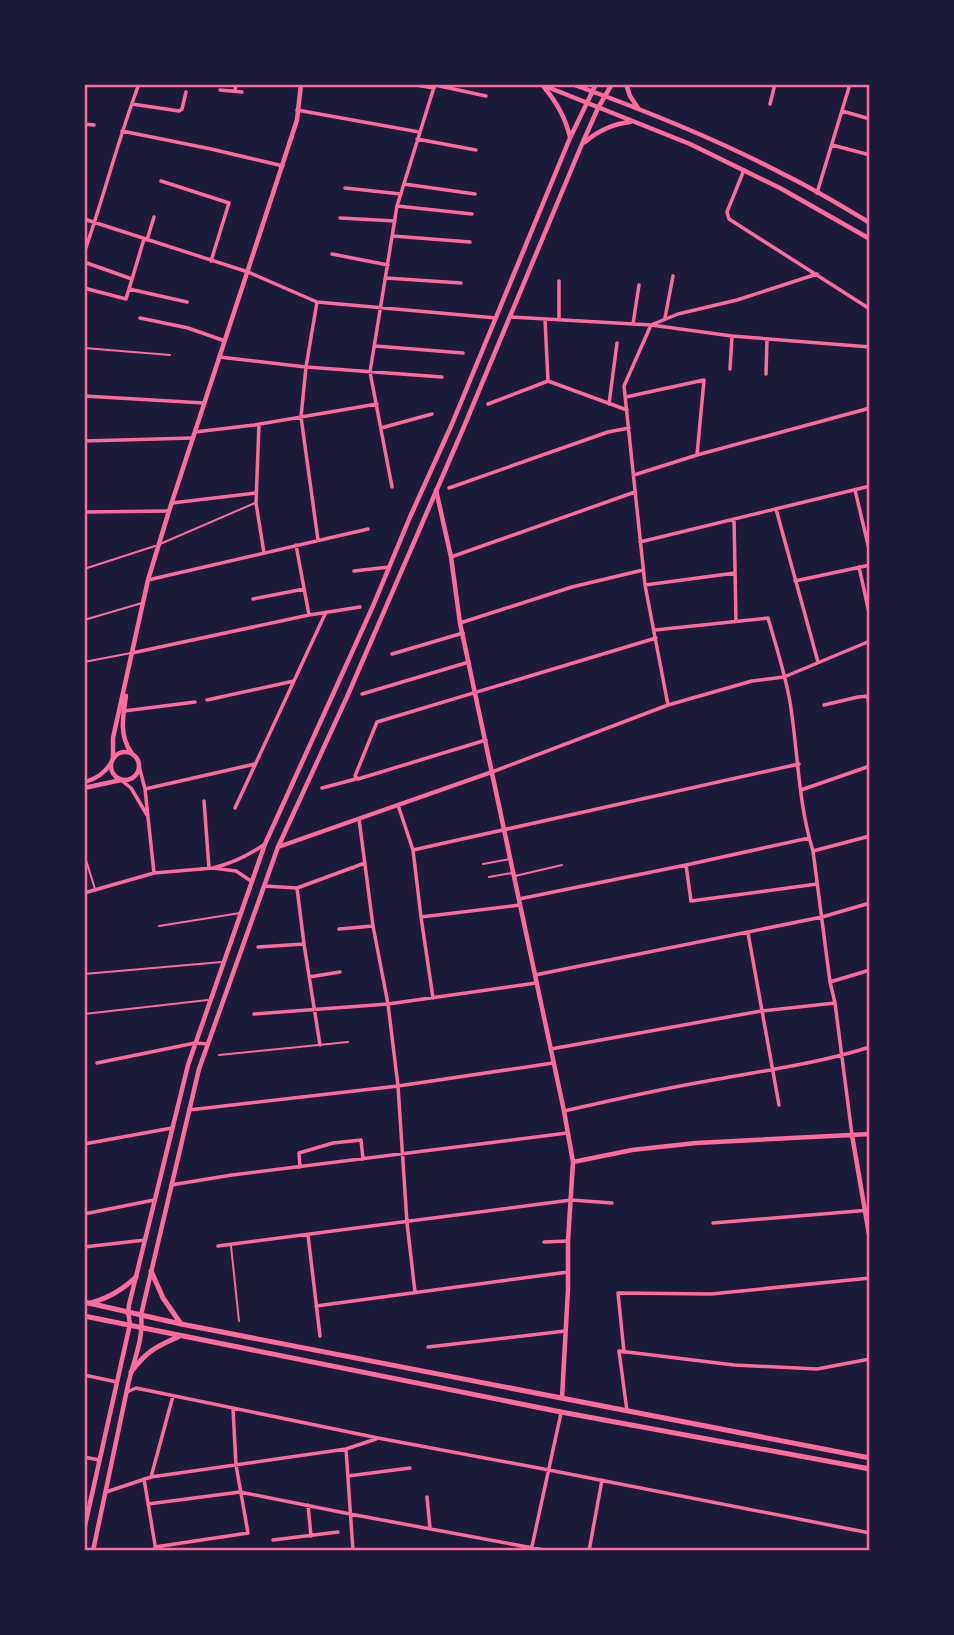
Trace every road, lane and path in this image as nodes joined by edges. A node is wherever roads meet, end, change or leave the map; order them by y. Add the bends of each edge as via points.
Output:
1 (139, 84) edge
2 (236, 84) edge
3 (301, 84) edge
4 (410, 84) edge
5 (572, 84) edge
6 (596, 84) edge
7 (612, 84) edge
8 (626, 84) edge
9 (775, 84) edge
10 (850, 84) edge
11 (542, 85) edge
12 (434, 86) edge
13 (220, 90) dead end
14 (235, 91) junction
15 (592, 91) junction
16 (186, 92) dead end
17 (242, 92) dead end
18 (605, 95) junction
19 (486, 96) dead end
20 (586, 103) junction
21 (132, 104) junction
22 (770, 104) dead end
23 (598, 108) junction
24 (639, 109) junction
25 (297, 110) junction
26 (842, 111) junction
27 (870, 119) edge
28 (634, 121) junction
29 (84, 124) edge
30 (94, 125) dead end
31 (122, 131) junction
32 (419, 132) junction
33 (570, 138) junction
34 (417, 139) junction
35 (582, 144) junction
36 (832, 145) junction
37 (476, 150) dead end
38 (870, 155) edge
39 (282, 166) junction
40 (744, 170) junction
41 (161, 181) dead end
42 (404, 184) junction
43 (345, 188) dead end
44 (817, 193) junction
45 (401, 194) junction
46 (475, 194) dead end
47 (397, 206) junction
48 (472, 214) dead end
49 (154, 217) dead end
50 (340, 218) dead end
51 (84, 219) edge
52 (395, 221) junction
53 (95, 223) junction
54 (870, 223) edge
55 (393, 236) junction
56 (870, 239) edge
57 (146, 240) junction
58 (470, 242) dead end
59 (84, 253) edge
60 (332, 254) dead end
61 (211, 261) junction
62 (84, 262) edge
63 (388, 265) junction
64 (248, 272) junction
65 (817, 274) junction
66 (673, 276) dead end
67 (386, 278) junction
68 (132, 279) junction
69 (559, 281) dead end
70 (461, 283) dead end
71 (639, 285) dead end
72 (84, 288) edge
73 (129, 289) junction
74 (187, 302) dead end
75 (317, 302) junction
76 (381, 309) junction
77 (870, 309) edge
78 (511, 317) junction
79 (140, 318) dead end
80 (496, 318) junction
81 (545, 319) junction
82 (559, 320) junction
83 (664, 320) junction
84 (633, 324) junction
85 (651, 325) junction
86 (732, 336) junction
87 (767, 339) junction
88 (225, 341) junction
89 (617, 343) dead end
90 (374, 346) junction
91 (870, 347) edge
92 (84, 348) edge
93 (463, 353) dead end
94 (170, 355) dead end
95 (219, 357) junction
96 (306, 367) junction
97 (730, 369) dead end
98 (370, 372) junction
99 (766, 374) dead end
100 (442, 377) dead end
101 (548, 381) junction
102 (84, 396) edge
103 (626, 397) junction
104 (204, 402) junction
105 (377, 404) junction
106 (488, 404) dead end
107 (610, 404) junction
108 (870, 408) edge
109 (627, 410) junction
110 (432, 414) dead end
111 (302, 417) junction
112 (259, 424) junction
113 (452, 424) junction
114 (381, 428) junction
115 (629, 428) junction
116 (463, 429) junction
117 (194, 435) junction
118 (84, 441) edge
119 (698, 455) junction
120 (634, 475) junction
121 (870, 486) edge
122 (392, 487) dead end
123 (449, 488) dead end
124 (855, 489) junction
125 (436, 491) junction
126 (635, 492) junction
127 (256, 493) junction
128 (171, 503) junction
129 (256, 503) junction
130 (776, 509) junction
131 (169, 511) junction
132 (84, 512) edge
133 (734, 519) junction
134 (368, 529) dead end
135 (317, 540) junction
136 (640, 542) junction
137 (159, 545) junction
138 (296, 545) junction
139 (870, 552) edge
140 (264, 553) junction
141 (451, 557) junction
142 (870, 565) edge
143 (389, 566) junction
144 (859, 568) junction
145 (84, 569) edge
146 (643, 570) junction
147 (354, 571) dead end
148 (735, 573) junction
149 (148, 580) junction
150 (795, 581) junction
151 (645, 585) junction
152 (304, 589) junction
153 (253, 599) dead end
154 (144, 602) junction
155 (360, 607) dead end
156 (326, 612) junction
157 (309, 615) junction
158 (870, 617) edge
159 (84, 620) edge
160 (736, 621) junction
161 (460, 623) junction
162 (655, 630) junction
163 (463, 633) junction
164 (656, 638) junction
165 (870, 641) edge
166 (132, 653) junction
167 (392, 654) dead end
168 (84, 662) edge
169 (469, 662) junction
170 (818, 662) junction
171 (784, 677) junction
172 (128, 678) junction
173 (294, 681) junction
174 (475, 693) junction
175 (362, 694) dead end
176 (869, 696) edge
177 (207, 700) dead end
178 (195, 702) dead end
179 (668, 705) junction
180 (824, 705) dead end
181 (124, 711) junction
182 (870, 716) edge
183 (486, 740) junction
184 (132, 754) junction
185 (112, 761) junction
186 (255, 764) junction
187 (799, 764) junction
188 (139, 766) junction
189 (870, 766) edge
190 (492, 772) junction
191 (356, 779) junction
192 (121, 780) junction
193 (84, 782) edge
194 (84, 788) edge
195 (322, 788) dead end
196 (145, 789) junction
197 (801, 790) junction
198 (204, 801) dead end
199 (398, 805) junction
200 (235, 808) dead end
201 (148, 817) junction
202 (359, 819) junction
203 (505, 830) junction
204 (870, 836) edge
205 (809, 838) junction
206 (265, 844) junction
207 (278, 847) junction
208 (413, 850) junction
209 (813, 850) junction
210 (84, 855) edge
211 (510, 859) junction
212 (365, 863) junction
213 (483, 864) dead end
214 (562, 865) dead end
215 (686, 865) junction
216 (211, 868) junction
217 (154, 873) junction
218 (514, 875) junction
219 (489, 877) dead end
220 (251, 881) junction
221 (817, 884) junction
222 (264, 886) junction
223 (297, 888) junction
224 (95, 890) junction
225 (84, 893) edge
226 (519, 902) junction
227 (870, 903) edge
228 (240, 913) junction
229 (421, 917) junction
230 (822, 917) junction
231 (159, 926) dead end
232 (373, 926) junction
233 (339, 929) dead end
234 (748, 933) junction
235 (304, 944) junction
236 (258, 947) dead end
237 (223, 962) junction
238 (870, 970) edge
239 (340, 972) dead end
240 (84, 974) edge
241 (535, 975) junction
242 (309, 977) junction
243 (830, 982) junction
244 (536, 983) junction
245 (433, 998) junction
246 (210, 1000) junction
247 (835, 1003) junction
248 (388, 1004) junction
249 (314, 1009) junction
250 (761, 1011) junction
251 (84, 1014) edge
252 (254, 1014) dead end
253 (348, 1042) dead end
254 (195, 1044) junction
255 (209, 1044) junction
256 (320, 1045) junction
257 (870, 1047) edge
258 (550, 1049) junction
259 (219, 1055) dead end
260 (842, 1056) junction
261 (97, 1063) dead end
262 (553, 1063) junction
263 (772, 1070) junction
264 (398, 1086) junction
265 (779, 1105) dead end
266 (190, 1110) junction
267 (564, 1111) junction
268 (173, 1128) junction
269 (567, 1133) junction
270 (870, 1134) edge
271 (852, 1135) junction
272 (84, 1144) edge
273 (402, 1154) junction
274 (363, 1159) junction
275 (573, 1162) junction
276 (300, 1167) junction
277 (171, 1185) junction
278 (155, 1200) junction
279 (571, 1200) junction
280 (612, 1203) dead end
281 (867, 1210) edge
282 (84, 1214) edge
283 (407, 1223) junction
284 (713, 1223) dead end
285 (308, 1235) junction
286 (145, 1240) junction
287 (870, 1240) edge
288 (569, 1241) junction
289 (544, 1242) dead end
290 (231, 1245) junction
291 (218, 1246) dead end
292 (84, 1247) edge
293 (151, 1271) junction
294 (568, 1272) junction
295 (136, 1277) junction
296 (870, 1278) edge
297 (415, 1292) junction
298 (87, 1303) edge
299 (316, 1306) junction
300 (128, 1312) junction
301 (141, 1315) junction
302 (84, 1316) edge
303 (239, 1321) dead end
304 (130, 1324) junction
305 (181, 1324) junction
306 (143, 1326) junction
307 (565, 1331) junction
308 (180, 1336) junction
309 (320, 1336) dead end
310 (428, 1348) dead end
311 (621, 1352) junction
312 (870, 1359) edge
313 (131, 1372) junction
314 (84, 1375) edge
315 (117, 1382) junction
316 (127, 1392) junction
317 (173, 1395) junction
318 (562, 1398) junction
319 (233, 1409) junction
320 (627, 1411) junction
321 (561, 1412) junction
322 (378, 1438) junction
323 (346, 1449) junction
324 (84, 1457) edge
325 (870, 1458) edge
326 (99, 1460) junction
327 (236, 1465) junction
328 (410, 1468) dead end
329 (549, 1469) junction
330 (870, 1469) edge
331 (348, 1476) junction
332 (151, 1477) junction
333 (144, 1479) junction
334 (602, 1480) junction
335 (105, 1492) junction
336 (240, 1492) junction
337 (427, 1497) dead end
338 (148, 1504) junction
339 (308, 1505) junction
340 (350, 1514) junction
341 (430, 1528) junction
342 (84, 1530) edge
343 (338, 1532) dead end
344 (870, 1533) edge
345 (311, 1536) junction
346 (272, 1540) dead end
347 (155, 1549) edge
348 (532, 1549) edge
349 (93, 1551) edge
350 (353, 1551) edge
351 (549, 1551) edge
352 (589, 1551) edge

1 - 21 street
2 - 14 street
3 - 25 main road
4 - 12 street
5 - 15 main road
6 - 15 main road
7 - 18 main road
8 - 24 main road
9 - 22 street
10 - 26 street
11 - 20 main road
11 - 33 main road via 563,114
12 - 19 street
12 - 32 street
13 - 14 street
14 - 17 street
15 - 18 main road
15 - 20 main road
16 - 21 street via 179,111
18 - 23 main road
18 - 24 main road
20 - 23 main road
20 - 33 main road
21 - 31 street
23 - 28 main road
23 - 35 main road
24 - 44 main road via 785,174
25 - 32 street
25 - 39 main road
26 - 27 street
26 - 36 street
28 - 35 main road via 614,124
28 - 40 main road
29 - 30 street
31 - 39 street
31 - 53 street
32 - 34 street
33 - 80 main road
34 - 37 street
34 - 42 street
35 - 78 main road
36 - 38 street
36 - 44 street
39 - 64 main road
40 - 56 main road
40 - 65 street via 727,212 729,219
41 - 61 street via 229,203
42 - 45 street
42 - 46 street
43 - 45 street
44 - 54 main road
45 - 47 street
47 - 48 street
47 - 52 street
49 - 57 street
50 - 52 street
51 - 53 street
52 - 55 street
53 - 57 street
53 - 59 street
55 - 58 street
55 - 63 street
57 - 61 street
57 - 68 street
60 - 63 street
61 - 64 street
62 - 68 street
63 - 67 street
64 - 75 street
64 - 88 main road
65 - 77 street
65 - 83 street
66 - 83 street
67 - 70 street
67 - 76 street
68 - 73 street
69 - 82 street
71 - 84 street
72 - 73 street via 126,299
73 - 74 street
75 - 76 street
75 - 96 street
76 - 80 street
76 - 90 street
78 - 81 street
78 - 116 main road
79 - 88 street
80 - 113 main road
81 - 82 street
81 - 101 street
82 - 84 street
83 - 85 street
84 - 85 street
85 - 86 street
85 - 103 street via 624,386
86 - 87 street
86 - 97 street
87 - 91 street
87 - 99 street
88 - 95 main road
89 - 107 street
90 - 93 street
90 - 98 street
92 - 94 lane
95 - 96 street
95 - 104 main road
96 - 98 street
96 - 111 street
98 - 100 street
98 - 105 street
101 - 106 street
101 - 107 street
102 - 104 street
103 - 109 street
103 - 119 street via 704,380
104 - 117 main road
105 - 111 street
105 - 114 street
107 - 109 street
108 - 119 street
109 - 115 street
110 - 114 street
111 - 112 street
111 - 135 street
112 - 117 street
112 - 127 street
113 - 116 main road
113 - 143 main road
114 - 122 street
115 - 120 street
115 - 123 street
116 - 125 main road
117 - 118 street
117 - 128 main road
119 - 120 street
120 - 126 street
121 - 124 street
124 - 130 street
124 - 139 street
125 - 141 main road
125 - 207 main road
126 - 136 street
126 - 141 street
127 - 128 street
127 - 129 street
128 - 131 main road
129 - 137 lane
129 - 140 street
130 - 133 street
130 - 150 street
131 - 132 street
131 - 137 main road
133 - 136 street
133 - 148 street
134 - 135 street
135 - 138 street
136 - 146 street
137 - 145 lane
137 - 149 main road
138 - 140 street
138 - 152 street
140 - 149 street
141 - 161 main road
142 - 144 street
143 - 147 street
143 - 206 main road
144 - 150 street
144 - 158 street
146 - 151 street
146 - 161 street
148 - 151 street
148 - 160 street
149 - 154 main road
150 - 170 street
151 - 162 street
152 - 153 street
152 - 157 street
154 - 159 lane
154 - 166 main road
155 - 156 street
156 - 157 street
156 - 173 street
157 - 166 street
160 - 162 street
160 - 171 street via 768,618
161 - 163 main road
162 - 164 street
163 - 167 street
163 - 169 main road
164 - 174 street
164 - 179 street
165 - 170 street
166 - 168 lane
166 - 172 main road
169 - 174 main road
169 - 175 street
170 - 171 street
171 - 179 street via 752,681
171 - 187 street
172 - 181 main road
172 - 185 main road
173 - 177 street
173 - 186 street
174 - 183 main road
174 - 191 street via 374,724
176 - 180 street
176 - 182 street
178 - 181 street
179 - 190 street
181 - 184 main road via 124,741
183 - 190 main road
183 - 191 street
184 - 185 main road via 121,752
184 - 188 main road
185 - 192 main road via 113,773
185 - 193 main road via 103,774
186 - 196 street
186 - 200 street
187 - 197 street
187 - 203 street
188 - 192 main road via 132,778
188 - 196 street
189 - 197 street
190 - 199 main road
190 - 203 main road
191 - 195 street
192 - 194 main road
192 - 201 street
196 - 201 street
197 - 205 street
198 - 216 street
199 - 202 main road
199 - 208 street
201 - 217 street
202 - 207 main road
202 - 212 street
203 - 208 street
203 - 211 main road
204 - 209 street
205 - 209 street
205 - 215 street
206 - 216 street via 240,859
206 - 220 main road
207 - 222 main road
208 - 229 street
209 - 221 street
210 - 224 lane
211 - 213 lane
211 - 218 main road
212 - 223 street
212 - 232 street
214 - 218 lane
215 - 221 street via 691,901
215 - 226 street
216 - 217 street
216 - 220 street via 236,871
217 - 224 street
218 - 219 lane
218 - 226 main road
220 - 228 main road
221 - 230 street
222 - 223 street
222 - 255 main road
223 - 235 street
224 - 225 street
226 - 229 street
226 - 241 main road
227 - 230 street
228 - 231 lane
228 - 237 main road
229 - 245 street
230 - 234 street
230 - 243 street
232 - 233 street
232 - 248 street
234 - 241 street
234 - 250 street
235 - 236 street
235 - 242 street
237 - 240 lane
237 - 246 main road
238 - 243 street
239 - 242 street
241 - 244 main road
242 - 249 street
243 - 247 street
244 - 245 street
244 - 258 main road
245 - 248 street
246 - 251 lane
246 - 254 main road
247 - 250 street
247 - 260 street
248 - 249 street
248 - 264 street
249 - 252 street
249 - 256 street
250 - 258 street
250 - 263 street
253 - 256 lane
254 - 255 street
254 - 261 street
254 - 268 main road
255 - 266 main road
256 - 259 lane
257 - 260 street
258 - 262 main road
260 - 263 street
260 - 271 street
262 - 264 street
262 - 267 main road
263 - 265 street
263 - 267 street
264 - 266 street
264 - 273 street
266 - 277 main road
267 - 269 main road
268 - 272 street
268 - 278 main road
269 - 273 street
269 - 275 main road
270 - 271 main road
271 - 275 main road via 696,1143
271 - 281 main road
273 - 274 street
273 - 283 street
274 - 276 street
274 - 276 street via 361,1140 333,1143 299,1153
275 - 279 main road
276 - 277 street
277 - 293 main road
278 - 282 street
278 - 286 main road
279 - 280 street
279 - 283 street
279 - 288 main road
281 - 284 street
281 - 287 main road
283 - 285 street
283 - 297 street
285 - 290 street
285 - 299 street
286 - 292 street
286 - 295 main road
288 - 289 street
288 - 294 main road
290 - 291 street
290 - 303 lane
293 - 301 main road
293 - 305 main road
294 - 297 street
294 - 307 main road
295 - 298 main road via 107,1298
295 - 300 main road
296 - 311 street via 711,1294 618,1293
297 - 299 street
298 - 300 main road
299 - 309 street
300 - 301 main road
300 - 304 main road
301 - 305 main road
301 - 306 main road
302 - 304 main road
304 - 306 main road
304 - 315 main road
305 - 318 main road
306 - 308 main road
306 - 313 main road
307 - 310 street
307 - 318 main road
308 - 313 main road via 142,1357
308 - 321 main road
311 - 312 street via 817,1369
311 - 320 street
313 - 316 main road
314 - 315 street
315 - 326 main road
316 - 317 street via 136,1388
316 - 335 main road
317 - 319 street
317 - 332 street
318 - 320 main road
319 - 322 street
319 - 327 street
320 - 325 main road
321 - 329 street
321 - 330 main road
322 - 323 street
322 - 329 street
323 - 327 street
323 - 331 street
324 - 326 street
326 - 342 main road
327 - 332 street
327 - 336 street
328 - 331 street
329 - 334 street
329 - 348 street
331 - 340 street
332 - 333 street
333 - 335 street
333 - 338 street
334 - 344 street
334 - 352 street
335 - 349 main road
336 - 338 street
336 - 339 street
336 - 347 street via 247,1533
337 - 341 street
338 - 347 street
339 - 340 street
339 - 345 street
340 - 341 street
340 - 350 street
341 - 348 street
343 - 345 street
345 - 346 street
348 - 351 street

